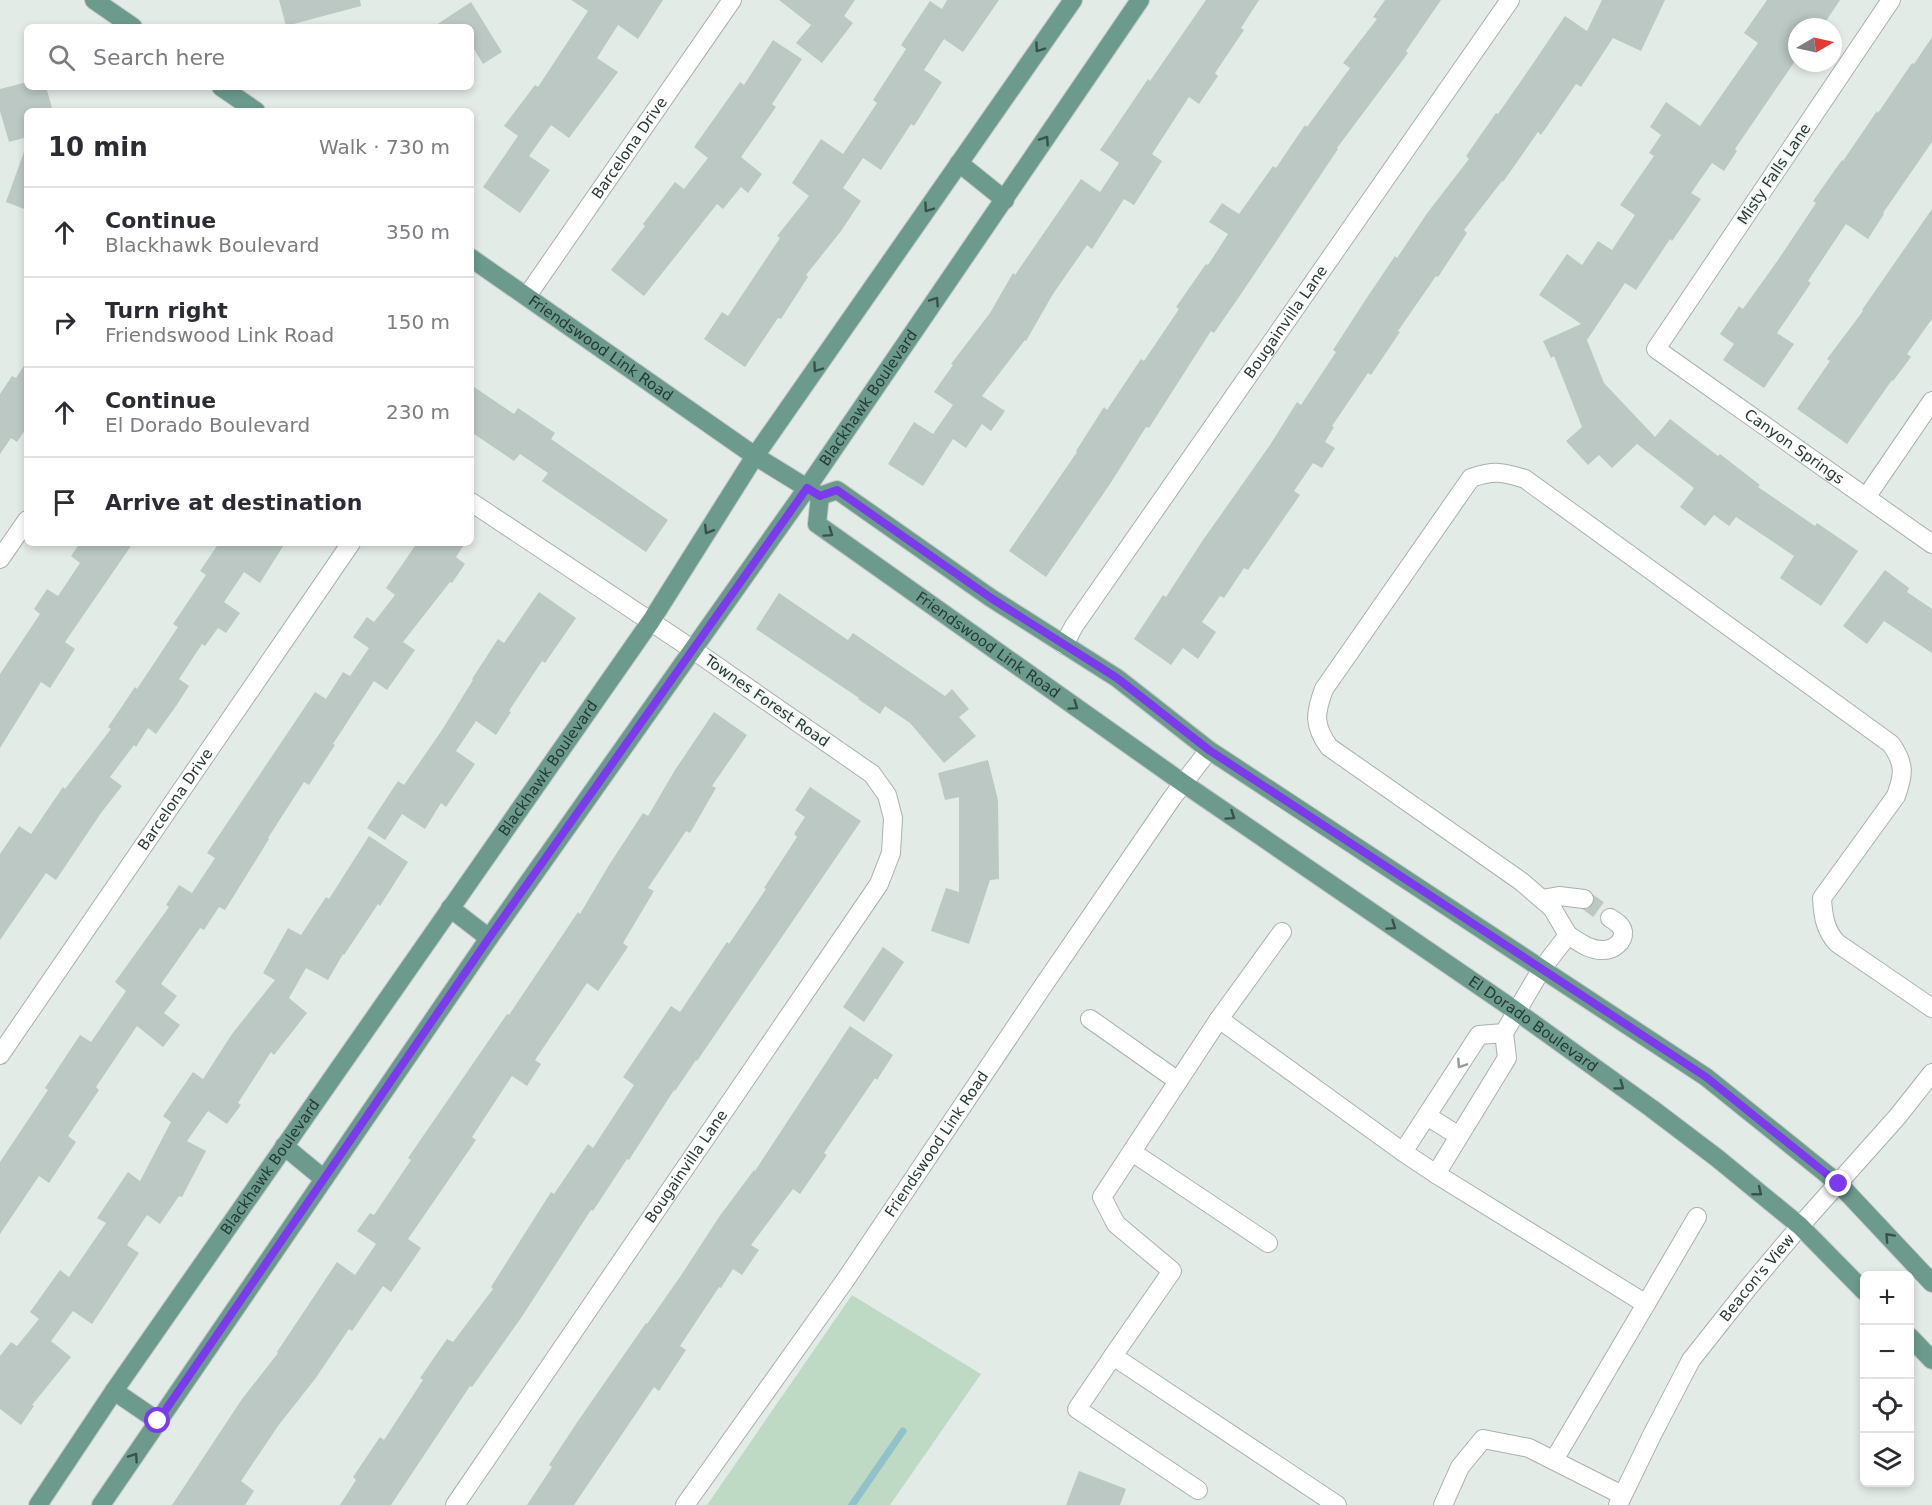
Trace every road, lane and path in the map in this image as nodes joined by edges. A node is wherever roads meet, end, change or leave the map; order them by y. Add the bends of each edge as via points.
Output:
1 (94, 0) edge
2 (732, 0) edge
3 (1073, 0) edge
4 (1140, 0) edge
5 (1510, 0) edge
6 (1891, 0) edge
7 (129, 24) edge
8 (225, 90) edge
9 (252, 108) edge
10 (959, 163) junction
11 (1005, 200) junction
12 (474, 260) edge
13 (526, 296) junction
14 (1656, 349) joint
15 (1932, 401) edge
16 (756, 456) junction
17 (814, 492) junction
18 (1867, 496) junction
19 (474, 504) edge
20 (24, 524) edge
21 (1932, 544) edge
22 (349, 546) edge
23 (0, 559) edge
24 (651, 621) junction
25 (1064, 645) junction
26 (692, 649) junction
27 (1209, 750) junction
28 (1183, 783) junction
29 (893, 818) joint
30 (1542, 899) junction
31 (1584, 899) tunnel mouth
32 (450, 908) junction
33 (1610, 918) tunnel mouth
34 (1282, 932) dead end
35 (1568, 935) junction
36 (489, 938) junction
37 (1541, 970) junction
38 (1932, 1008) edge
39 (1516, 1011) junction
40 (1090, 1019) dead end
41 (1219, 1019) junction
42 (1503, 1033) junction
43 (0, 1055) edge
44 (1932, 1073) edge
45 (1178, 1081) junction
46 (1427, 1116) junction
47 (1459, 1136) junction
48 (284, 1146) junction
49 (1132, 1152) junction
50 (1403, 1152) junction
51 (1436, 1174) junction
52 (324, 1179) junction
53 (1839, 1184) junction
54 (1697, 1217) dead end
55 (1800, 1226) junction
56 (1268, 1243) dead end
57 (1932, 1283) edge
58 (1860, 1287) edge
59 (1646, 1304) junction
60 (1914, 1341) edge
61 (1113, 1356) junction
62 (1932, 1360) edge
63 (114, 1391) junction
64 (158, 1421) junction
65 (1554, 1460) junction
66 (1198, 1490) dead end
67 (1620, 1500) edge
68 (38, 1505) edge
69 (101, 1505) edge
70 (455, 1505) edge
71 (685, 1505) edge
72 (1337, 1505) edge
73 (1443, 1505) edge

1 - 7 main road
2 - 13 street, Barcelona Drive
3 -> 10 main road, Blackhawk Boulevard
11 -> 4 main road, Blackhawk Boulevard
5 - 25 street, Bougainvilla Lane
6 - 14 street, Misty Falls Lane
8 - 9 main road
10 - 11 main road
10 -> 16 main road, Blackhawk Boulevard
17 -> 11 main road, Blackhawk Boulevard
12 - 13 main road, Friendswood Link Road
13 - 16 main road, Friendswood Link Road
14 - 18 street, Canyon Springs
15 - 18 street
16 - 17 main road, Friendswood Link Road
16 -> 24 main road, Blackhawk Boulevard
17 - 25 main road via 837,490
17 - 26 main road, Blackhawk Boulevard
17 -> 28 main road, Friendswood Link Road via 817,524
18 - 21 street, Canyon Springs
19 - 24 street, Townes Forest Road
20 - 23 street
22 - 43 street, Barcelona Drive
24 - 26 street, Townes Forest Road
24 - 32 main road, Blackhawk Boulevard
25 - 27 main road via 1117,678
26 - 29 street, Townes Forest Road via 872,774 886,795
26 - 36 main road, Blackhawk Boulevard
27 - 28 street, Friendswood Link Road
27 - 37 main road
28 -> 39 main road, El Dorado Boulevard
28 - 71 street, Friendswood Link Road via 846,1279
29 - 70 street, Bougainvilla Lane via 891,853 879,884
30 - 31 street
30 - 35 street
30 - 38 street via 1329,747 1316,720 1324,689 1471,478 1487,473 1505,472 1525,479 1891,744 1900,756 1902,781 1896,796 1822,898 1823,917 1837,943
32 - 36 main road
32 - 48 main road, Blackhawk Boulevard
33 - 35 street via 1623,933 1622,941 1614,947 1590,948
34 - 41 street
35 - 37 street
36 - 52 main road, Blackhawk Boulevard
37 - 39 street
37 - 53 main road via 1706,1077
39 - 42 street
39 -> 55 main road, El Dorado Boulevard via 1717,1158
40 - 45 street
41 - 45 street
41 - 50 street
42 -> 46 street via 1479,1035
42 - 47 street via 1508,1058
44 - 53 street, Beacon's View
45 - 49 street
46 - 47 street
46 - 50 street
47 - 51 street
48 - 52 main road
48 - 63 main road, Blackhawk Boulevard
49 - 56 street
49 - 61 street via 1102,1197 1116,1224 1172,1271
50 - 51 street
51 - 59 street
52 - 64 main road, Blackhawk Boulevard
53 - 55 street, Beacon's View
57 -> 53 main road
54 - 59 street
55 - 58 main road, El Dorado Boulevard
55 - 67 street, Beacon's View via 1691,1360
59 - 65 street
60 - 62 main road
61 - 66 street via 1077,1409
61 - 72 street
63 - 64 main road
63 - 68 main road, Blackhawk Boulevard
69 -> 64 main road, Blackhawk Boulevard
65 - 67 street
65 - 73 street via 1529,1448 1483,1439 1460,1467

